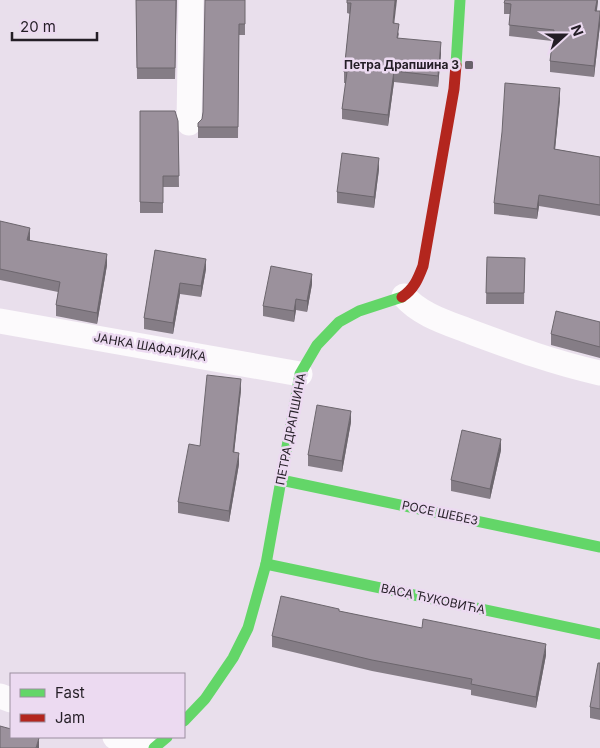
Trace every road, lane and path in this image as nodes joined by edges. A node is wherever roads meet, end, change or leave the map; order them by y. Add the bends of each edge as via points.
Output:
1 (191, 0) edge
2 (460, 0) edge
3 (189, 123) dead end
4 (404, 296) junction
5 (0, 321) edge
6 (600, 373) edge
7 (300, 374) junction
8 (281, 480) junction
9 (600, 547) edge
10 (266, 564) junction
11 (600, 634) edge
12 (185, 719) edge
13 (118, 738) edge
14 (166, 738) edge
15 (146, 748) edge
16 (154, 748) edge

1 - 3 street
2 - 4 street via 454,89 423,266 416,284
4 - 6 street via 412,305 446,322 522,352
4 - 7 street, ПЕТРА ДРАПШИНА via 358,311 325,333
5 - 7 street, ЈАНКА ШАФАРИКА
7 - 8 street, ПЕТРА ДРАПШИНА
8 - 9 street, РОСЕ ШЕБЕЗ
8 - 10 street, ПЕТРА ДРАПШИНА
10 - 11 street, ВАСА ЋУКОВИЋА
10 - 12 street, ПЕТРА ДРАПШИНА via 248,628 233,658 205,699
13 - 15 street
14 - 16 street

